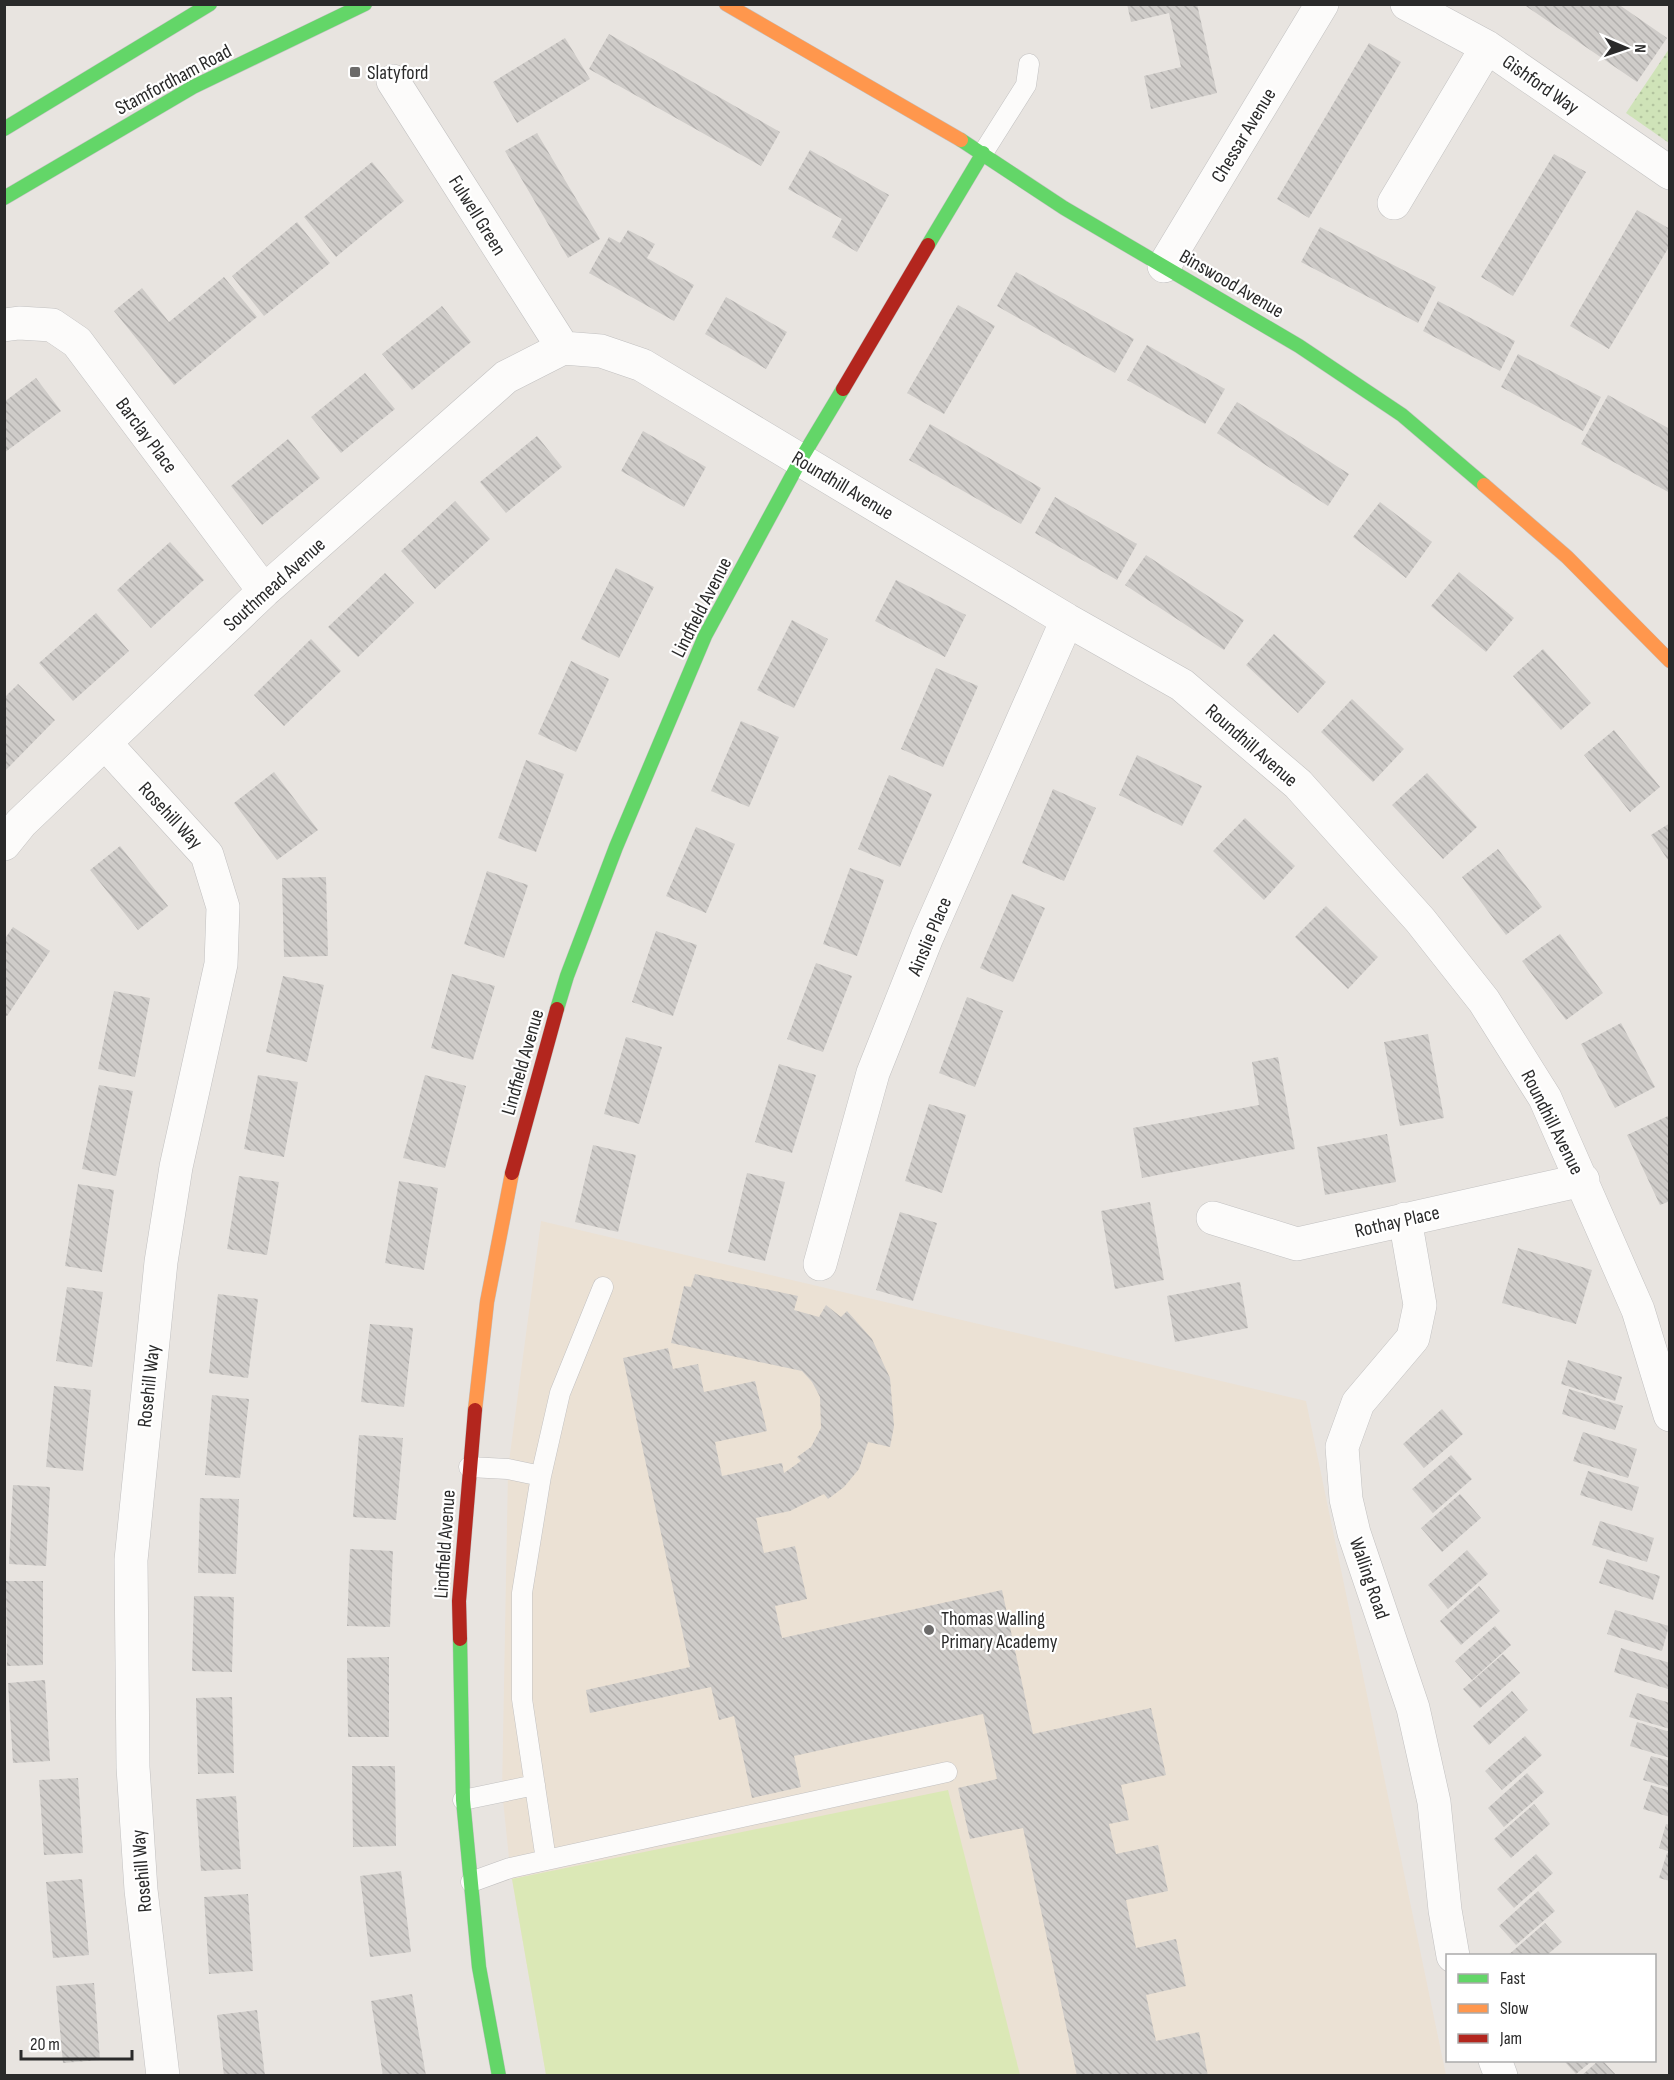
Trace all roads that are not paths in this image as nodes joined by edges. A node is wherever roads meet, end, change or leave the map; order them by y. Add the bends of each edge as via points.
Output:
1 (210, 4) edge
2 (364, 4) edge
3 (726, 4) edge
4 (1322, 4) edge
5 (1407, 4) edge
6 (1487, 47) junction
7 (1029, 64) dead end
8 (393, 81) dead end
9 (4, 129) edge
10 (983, 153) junction
11 (1670, 173) edge
12 (7, 191) edge
13 (1394, 203) dead end
14 (1164, 266) junction
15 (4, 325) edge
16 (563, 348) junction
17 (801, 459) junction
18 (264, 591) junction
19 (1067, 620) junction
20 (1670, 661) edge
21 (105, 743) junction
22 (4, 844) edge
23 (1583, 1180) junction
24 (1213, 1218) dead end
25 (1405, 1219) junction
26 (820, 1264) dead end
27 (603, 1287) dead end
28 (1670, 1415) edge
29 (469, 1467) junction
30 (541, 1476) junction
31 (947, 1772) dead end
32 (535, 1785) junction
33 (463, 1800) junction
34 (546, 1860) junction
35 (471, 1882) junction
36 (1453, 1954) edge
37 (1495, 2062) edge
38 (163, 2076) edge
39 (499, 2076) edge
40 (1501, 2076) edge

1 - 9 street
2 - 12 street, Stamfordham Road via 193,87
3 - 10 street, Binswood Avenue
4 - 14 street, Chessar Avenue
5 - 6 street, Gishford Way
6 - 11 street, Gishford Way
6 - 13 street
7 - 10 lane via 1026,85
8 - 16 street, Fulwell Green
10 - 14 street, Binswood Avenue via 1064,208
10 - 17 street, Lindfield Avenue
14 - 20 street, Binswood Avenue via 1299,346 1402,415 1567,557
15 - 18 street, Barclay Place via 52,325 77,342
16 - 17 street, Roundhill Avenue via 601,351 642,365
16 - 18 street, Southmead Avenue via 506,377
17 - 19 street, Roundhill Avenue
17 - 29 street, Lindfield Avenue via 705,636 616,847 567,976 515,1155 487,1302
18 - 21 street, Southmead Avenue
19 - 23 street, Roundhill Avenue via 1182,685 1298,784 1420,920 1484,1001 1545,1098
19 - 26 street, Ainslie Place via 927,937 873,1073
21 - 22 street, Southmead Avenue
21 - 38 street, Rosehill Way via 207,855 223,907 221,964 177,1167 161,1262 131,1560 137,1834
23 - 25 street, Rothay Place
23 - 28 street, Roundhill Avenue via 1638,1310
24 - 25 street, Rothay Place via 1297,1244
25 - 36 street, Walling Road via 1420,1305 1413,1338 1358,1402 1342,1447 1346,1499 1354,1533 1413,1708 1434,1802
27 - 30 lane via 560,1393
29 - 30 lane
29 - 33 street, Lindfield Avenue via 459,1601
30 - 32 lane via 522,1593 522,1699
31 - 34 lane
32 - 33 lane
32 - 34 lane
33 - 35 street, Lindfield Avenue
34 - 35 lane
35 - 39 street, Lindfield Avenue via 479,1967
37 - 40 street

